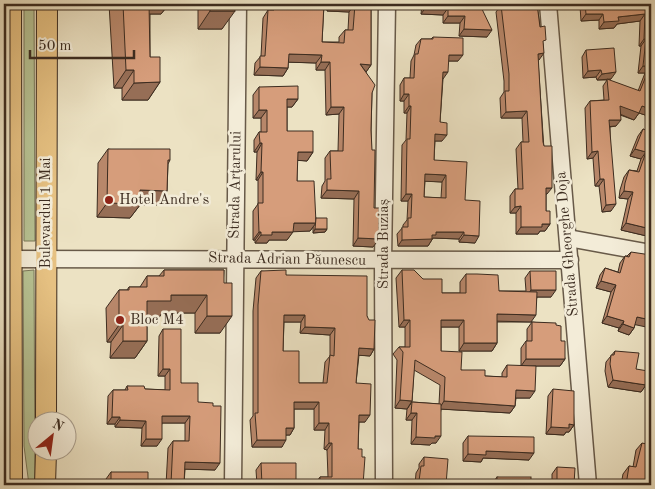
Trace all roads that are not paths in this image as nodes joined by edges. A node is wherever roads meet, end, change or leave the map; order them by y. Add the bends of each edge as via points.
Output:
1 (10, 4) edge
2 (47, 4) edge
3 (238, 4) edge
4 (387, 4) edge
5 (548, 4) edge
6 (568, 238) junction
7 (651, 253) edge
8 (8, 259) edge
9 (46, 259) junction
10 (235, 259) junction
11 (570, 260) junction
12 (383, 261) junction
13 (8, 410) edge
14 (46, 412) edge
15 (46, 462) edge
16 (12, 485) edge
17 (45, 485) edge
18 (233, 485) edge
19 (384, 485) edge
20 (588, 485) edge

1 - 8 main road
2 - 9 main road, Bulevardul 1 Mai
3 - 10 street, Strada Arțarului
4 - 12 street, Strada Buziaș
5 - 6 street, Strada Gheorghe Doja
6 - 7 street
6 - 11 street, Strada Gheorghe Doja
8 - 9 street, Strada Adrian Păunescu
8 - 13 main road
9 - 10 street, Strada Adrian Păunescu
9 - 14 main road, Bulevardul 1 Mai
10 - 12 street, Strada Adrian Păunescu
10 - 18 street, Strada Arțarului
11 - 12 street, Strada Adrian Păunescu
11 - 20 street, Strada Gheorghe Doja
12 - 19 street, Strada Buziaș
13 - 16 main road
15 - 17 main road

